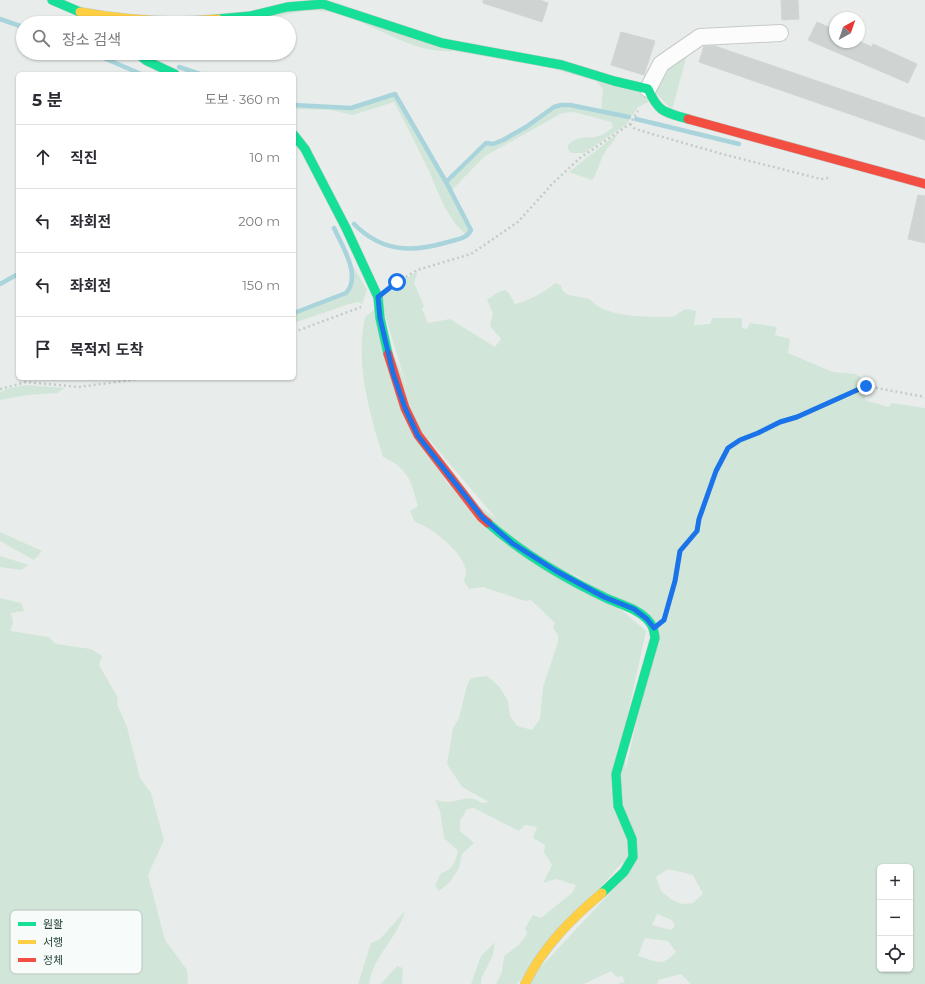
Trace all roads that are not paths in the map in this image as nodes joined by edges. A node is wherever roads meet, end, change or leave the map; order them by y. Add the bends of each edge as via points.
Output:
1 (52, 0) edge
2 (80, 12) junction
3 (86, 16) edge
4 (102, 16) edge
5 (250, 16) edge
6 (780, 33) dead end
7 (145, 60) edge
8 (170, 72) edge
9 (651, 95) junction
10 (296, 138) edge
11 (925, 184) edge
12 (525, 984) edge

1 - 2 street
2 - 3 street
2 - 4 street
5 - 9 street via 287,7 323,4 442,43 562,65
6 - 9 street via 700,37 661,64
7 - 8 street
9 - 11 street via 663,112
10 - 12 street via 305,149 346,228 378,297 380,318 393,373 418,436 482,517 512,543 604,597 634,609 654,628 655,638 616,774 615,793 620,812 634,842 633,856 628,868 558,935

